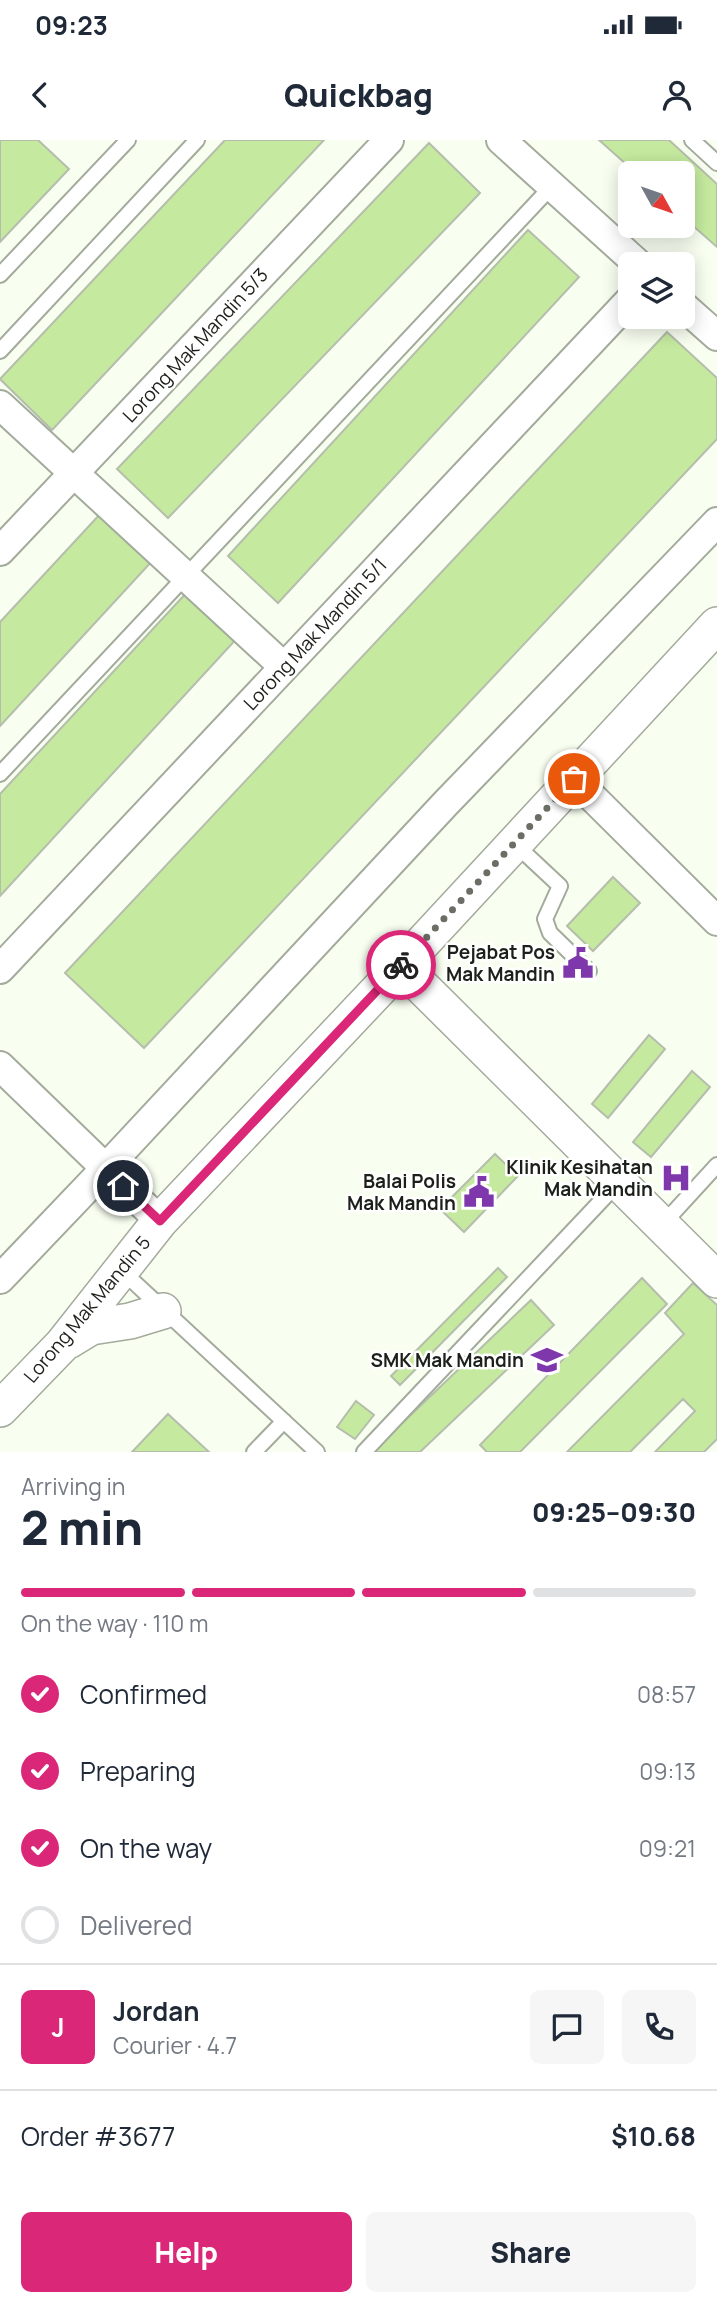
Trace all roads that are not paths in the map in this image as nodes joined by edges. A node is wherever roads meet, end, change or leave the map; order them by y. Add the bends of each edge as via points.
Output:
1 (128, 140) edge
2 (197, 140) edge
3 (390, 140) edge
4 (501, 140) edge
5 (692, 140) edge
6 (717, 163) edge
7 (552, 186) junction
8 (625, 252) edge
9 (0, 275) edge
10 (618, 313) edge
11 (695, 317) edge
12 (717, 336) edge
13 (0, 351) edge
14 (0, 405) edge
15 (75, 472) junction
16 (717, 522) edge
17 (0, 551) edge
18 (185, 575) junction
19 (717, 625) edge
20 (284, 667) junction
21 (0, 774) edge
22 (574, 779) junction
23 (513, 842) junction
24 (717, 921) edge
25 (401, 966) junction
26 (0, 969) edge
27 (589, 971) dead end
28 (0, 1066) edge
29 (717, 1166) edge
30 (105, 1169) junction
31 (618, 1182) junction
32 (160, 1221) junction
33 (662, 1225) junction
34 (122, 1271) junction
35 (0, 1279) edge
36 (717, 1280) edge
37 (163, 1311) junction
38 (62, 1345) junction
39 (0, 1409) edge
40 (284, 1421) junction
41 (254, 1452) edge
42 (317, 1452) edge
43 (364, 1452) edge

1 - 9 lane
2 - 13 lane
3 - 15 street, Lorong Mak Mandin 5/3
4 - 7 street
5 - 6 lane
7 - 8 street
7 - 18 lane
10 - 20 street, Lorong Mak Mandin 5/1
11 - 12 street
14 - 15 street
15 - 17 street, Lorong Mak Mandin 5/3
15 - 18 street
16 - 30 street via 446,803
18 - 20 street
18 - 21 lane
19 - 22 street, Lorong Mak Mandin 5
20 - 26 street, Lorong Mak Mandin 5/1
22 - 23 street, Lorong Mak Mandin 5
22 - 24 street
23 - 25 street, Lorong Mak Mandin 5
23 - 27 lane via 560,886 545,919 550,933
25 - 31 street
25 - 32 street, Lorong Mak Mandin 5
28 - 30 street
29 - 33 lane
30 - 32 street
30 - 35 street
31 - 33 street
31 - 43 lane
32 - 34 street, Lorong Mak Mandin 5
33 - 36 street
34 - 37 lane
34 - 38 street, Lorong Mak Mandin 5
37 - 38 street via 90,1328
37 - 40 lane
38 - 39 street, Lorong Mak Mandin 5
40 - 41 lane
40 - 42 lane

